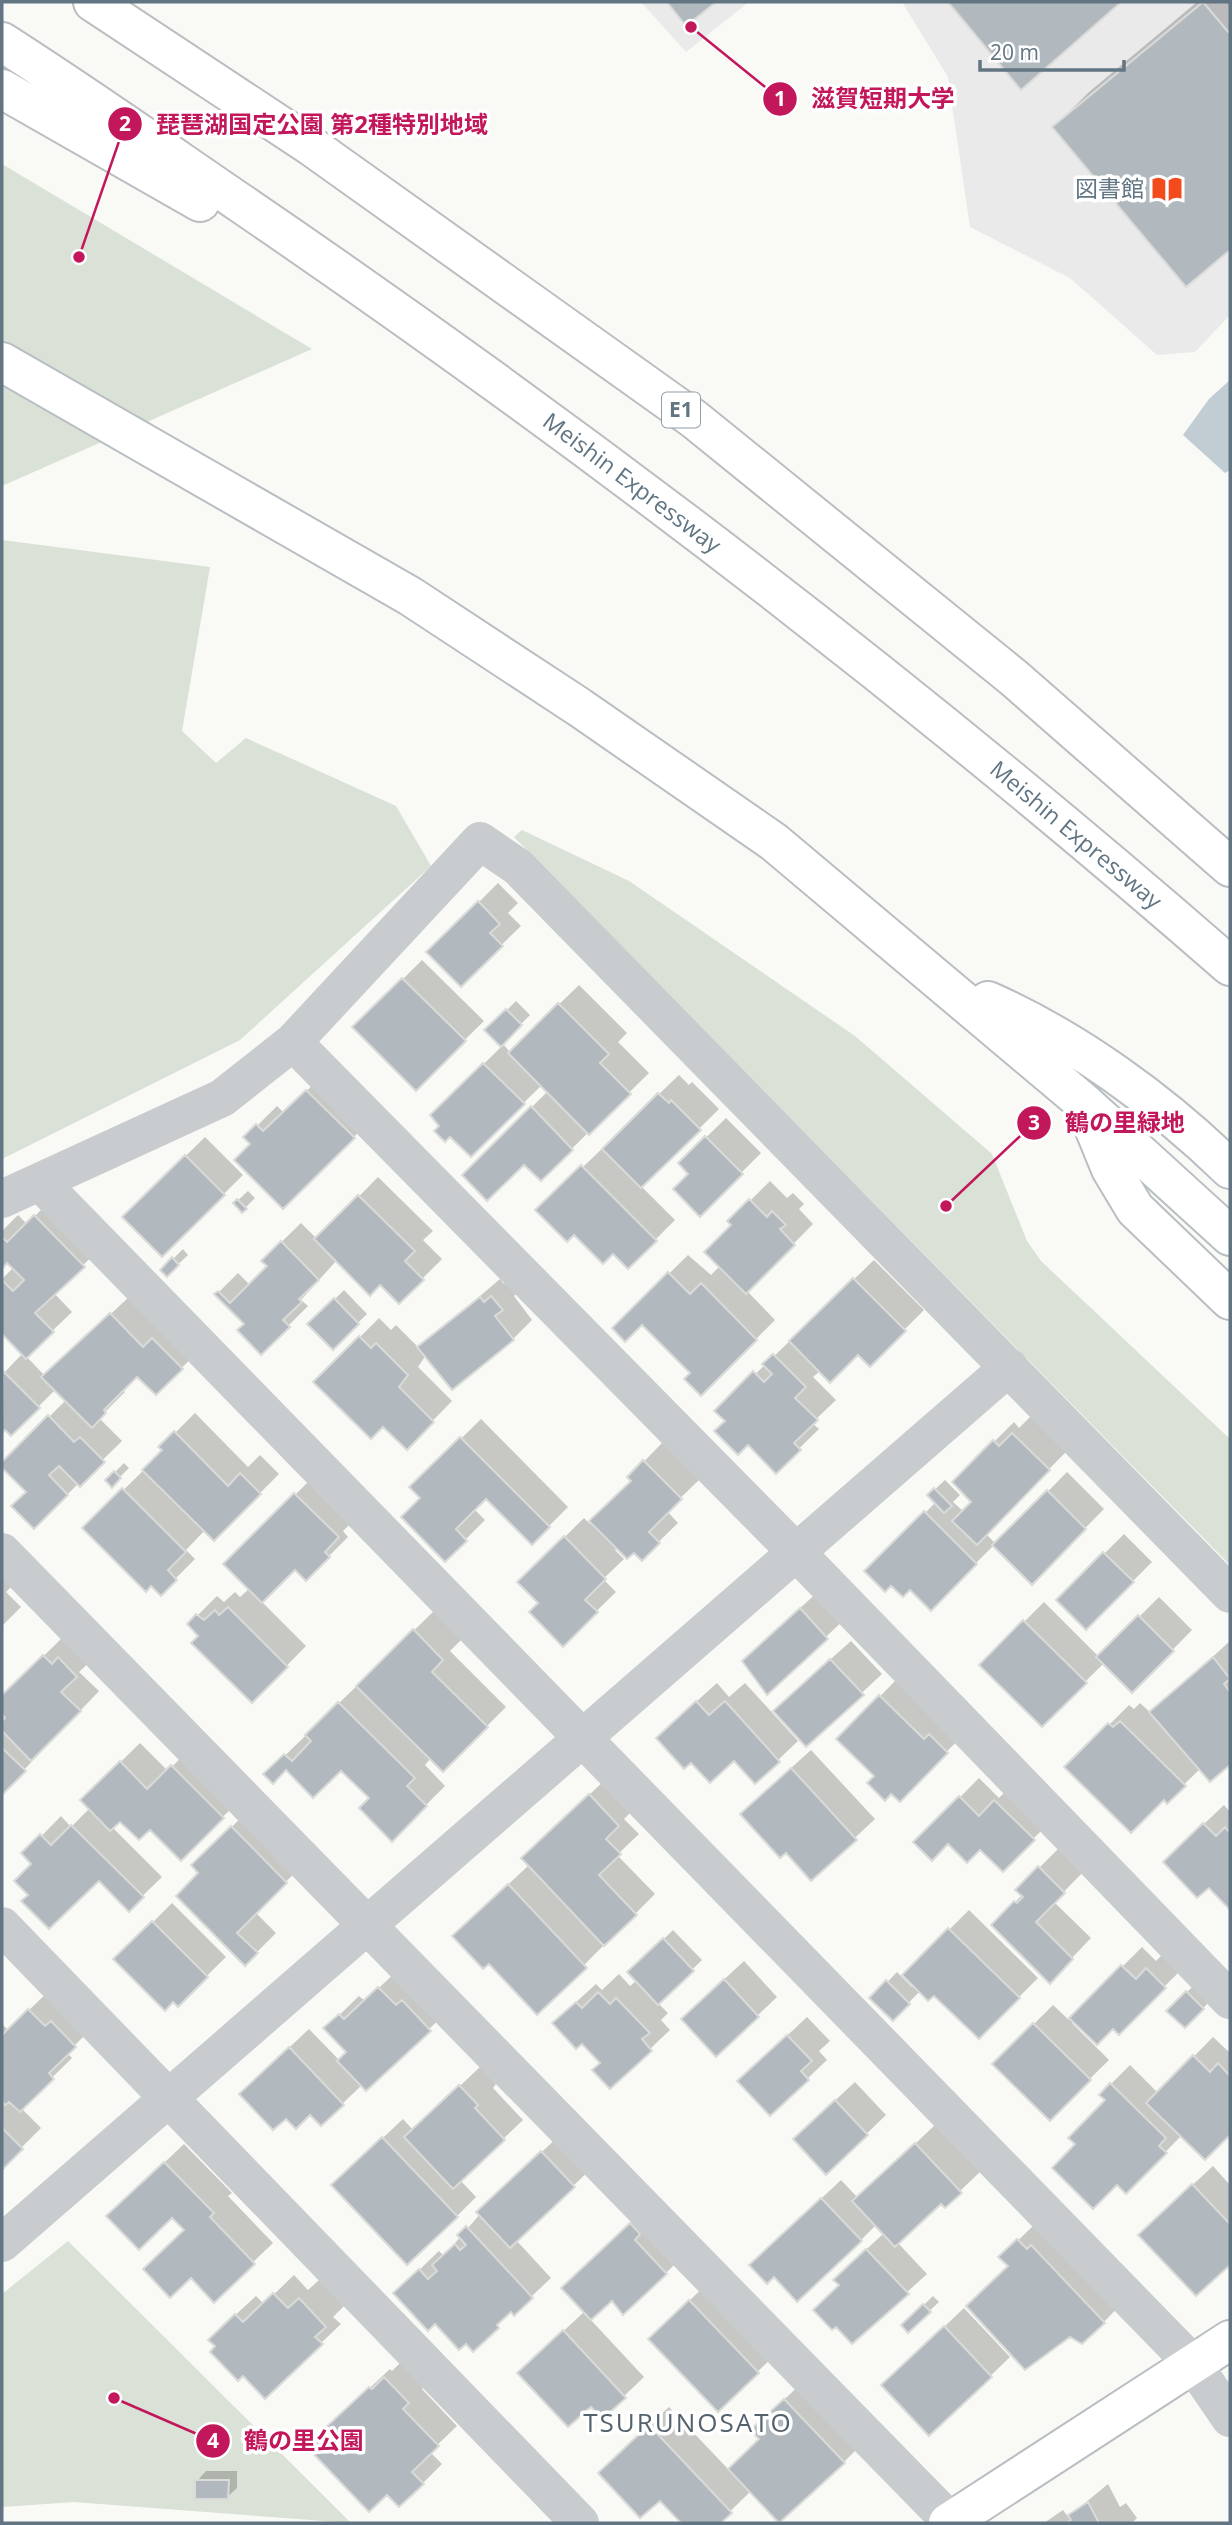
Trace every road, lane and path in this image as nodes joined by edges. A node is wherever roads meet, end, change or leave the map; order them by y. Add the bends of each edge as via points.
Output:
1 (93, 2) edge
2 (2, 42) edge
3 (2, 89) edge
4 (424, 328) junction
5 (2, 362) edge
6 (1230, 867) edge
7 (1230, 967) edge
8 (941, 981) junction
9 (293, 1042) junction
10 (1083, 1102) junction
11 (1230, 1169) edge
12 (40, 1182) junction
13 (2, 1199) edge
14 (1230, 1236) edge
15 (1230, 1300) edge
16 (1009, 1367) junction
17 (2, 1552) edge
18 (796, 1552) junction
19 (1230, 1594) edge
20 (583, 1738) junction
21 (2, 1926) edge
22 (366, 1926) junction
23 (1230, 2000) edge
24 (169, 2098) junction
25 (2, 2243) edge
26 (1230, 2340) edge
27 (1194, 2364) junction
28 (1230, 2418) edge
29 (580, 2523) edge
30 (950, 2523) edge

1 - 6 main road, E1 via 311,146 694,419 1014,678
2 - 4 main road, Meishin Expressway
3 - 4 main road
4 - 7 main road, Meishin Expressway via 859,654 1082,837
5 - 8 main road via 410,596 579,707 774,842
8 - 10 main road
8 - 11 main road via 1013,1012 1097,1063 1192,1131
9 - 12 street via 222,1098
9 - 16 street via 480,842 518,867
9 - 18 street
10 - 14 main road
10 - 15 main road via 1111,1169 1135,1209
12 - 13 street
12 - 20 street
16 - 18 street
16 - 19 street
17 - 22 street
18 - 20 street
18 - 23 street
20 - 22 street
20 - 27 street
21 - 24 street
22 - 24 street
22 - 30 street
24 - 25 street
24 - 29 street
26 - 27 main road
27 - 28 street
27 - 30 main road

